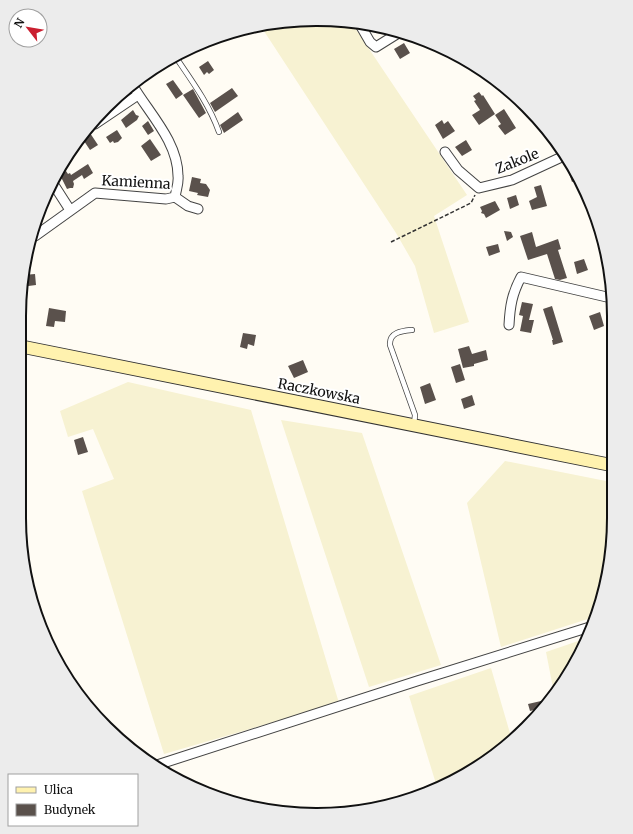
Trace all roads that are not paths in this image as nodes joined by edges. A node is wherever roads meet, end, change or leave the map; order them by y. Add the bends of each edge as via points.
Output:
1 (364, 30) edge
2 (393, 36) edge
3 (178, 61) edge
4 (135, 90) edge
5 (138, 95) junction
6 (106, 117) edge
7 (219, 132) dead end
8 (445, 152) dead end
9 (560, 158) edge
10 (56, 188) edge
11 (175, 197) junction
12 (198, 209) dead end
13 (70, 210) junction
14 (38, 233) edge
15 (606, 297) edge
16 (509, 325) dead end
17 (412, 330) dead end
18 (26, 347) edge
19 (414, 425) junction
20 (607, 465) edge
21 (585, 628) edge
22 (162, 763) edge

1 - 2 street via 376,47
3 - 7 lane via 213,115
4 - 5 street
5 - 6 street
5 - 11 street via 171,146 178,176
8 - 9 street, Zakole via 458,170 479,188 512,180
10 - 13 street
11 - 12 street, Kamienna
11 - 13 street, Kamienna via 166,199 95,194
13 - 14 street, Kamienna
15 - 16 street via 521,277 513,291
17 - 19 lane via 394,334 390,345 415,415
18 - 19 street, Raczkowska
19 - 20 street, Raczkowska
21 - 22 street

